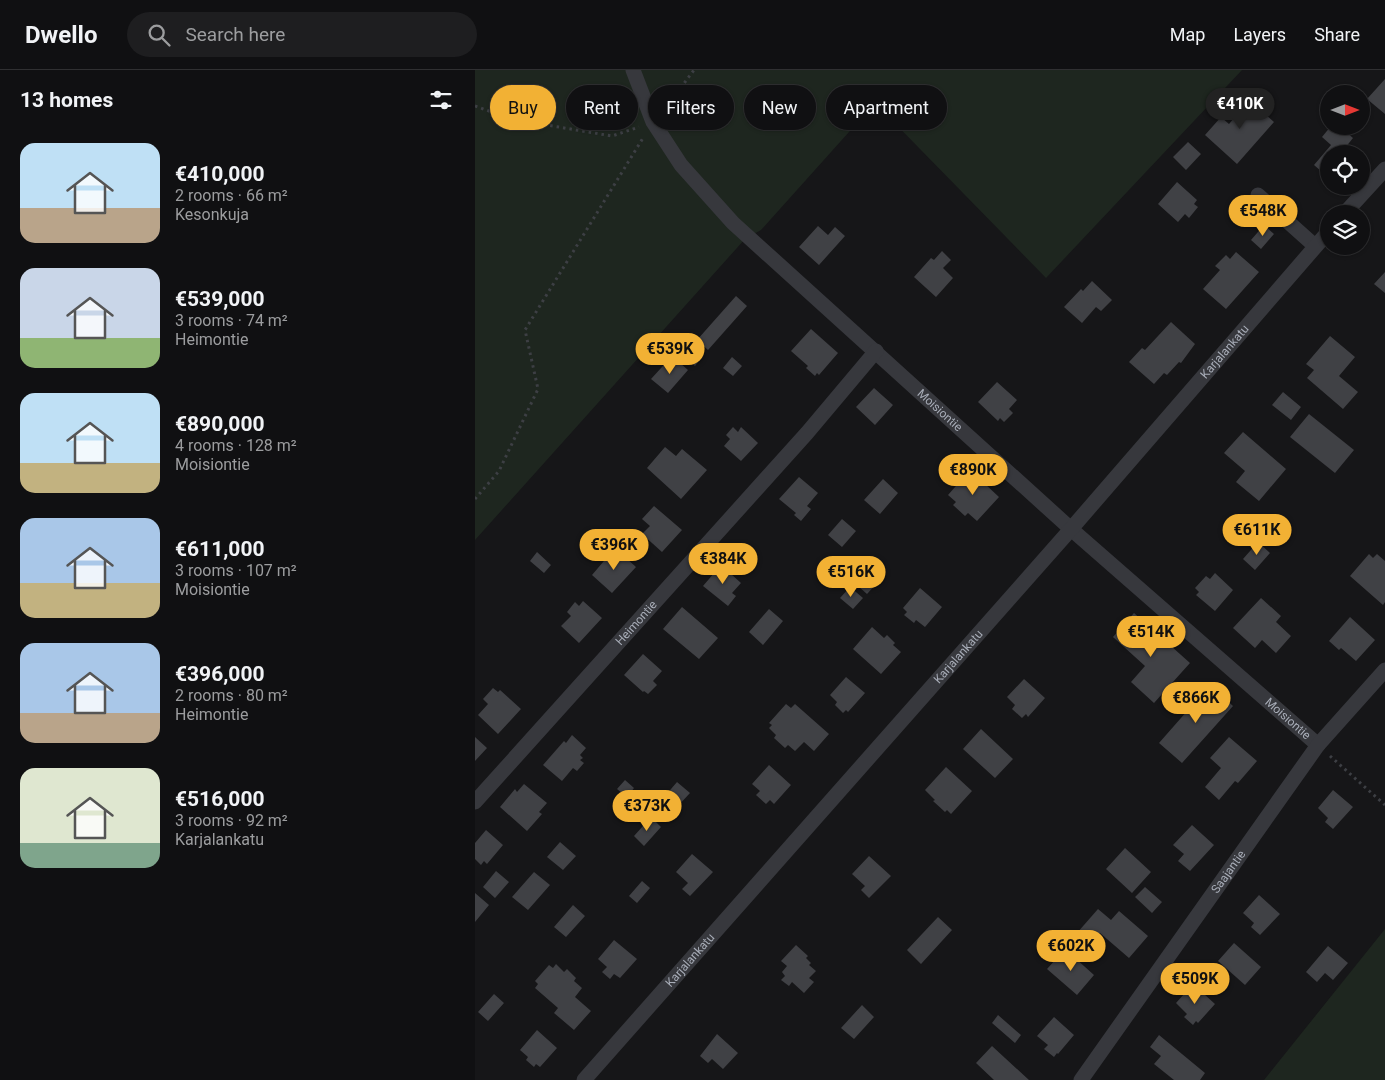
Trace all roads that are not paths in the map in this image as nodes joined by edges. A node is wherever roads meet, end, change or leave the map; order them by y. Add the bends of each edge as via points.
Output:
1 (633, 70) edge
2 (1385, 169) edge
3 (1258, 195) dead end
4 (1352, 205) edge
5 (1320, 241) edge
6 (1315, 246) junction
7 (876, 352) junction
8 (1071, 529) junction
9 (1385, 670) edge
10 (1318, 745) junction
11 (475, 802) edge
12 (584, 1080) edge
13 (1081, 1080) edge

1 - 7 street, Moisiontie via 653,122 681,165 733,223
2 - 4 street
3 - 6 street
5 - 6 street, Karjalankatu
6 - 8 street, Karjalankatu
7 - 8 street, Moisiontie
7 - 11 street, Heimontie via 807,434
8 - 10 street, Moisiontie
8 - 12 street, Karjalankatu
9 - 10 street, Saajantie
10 - 13 street, Saajantie

